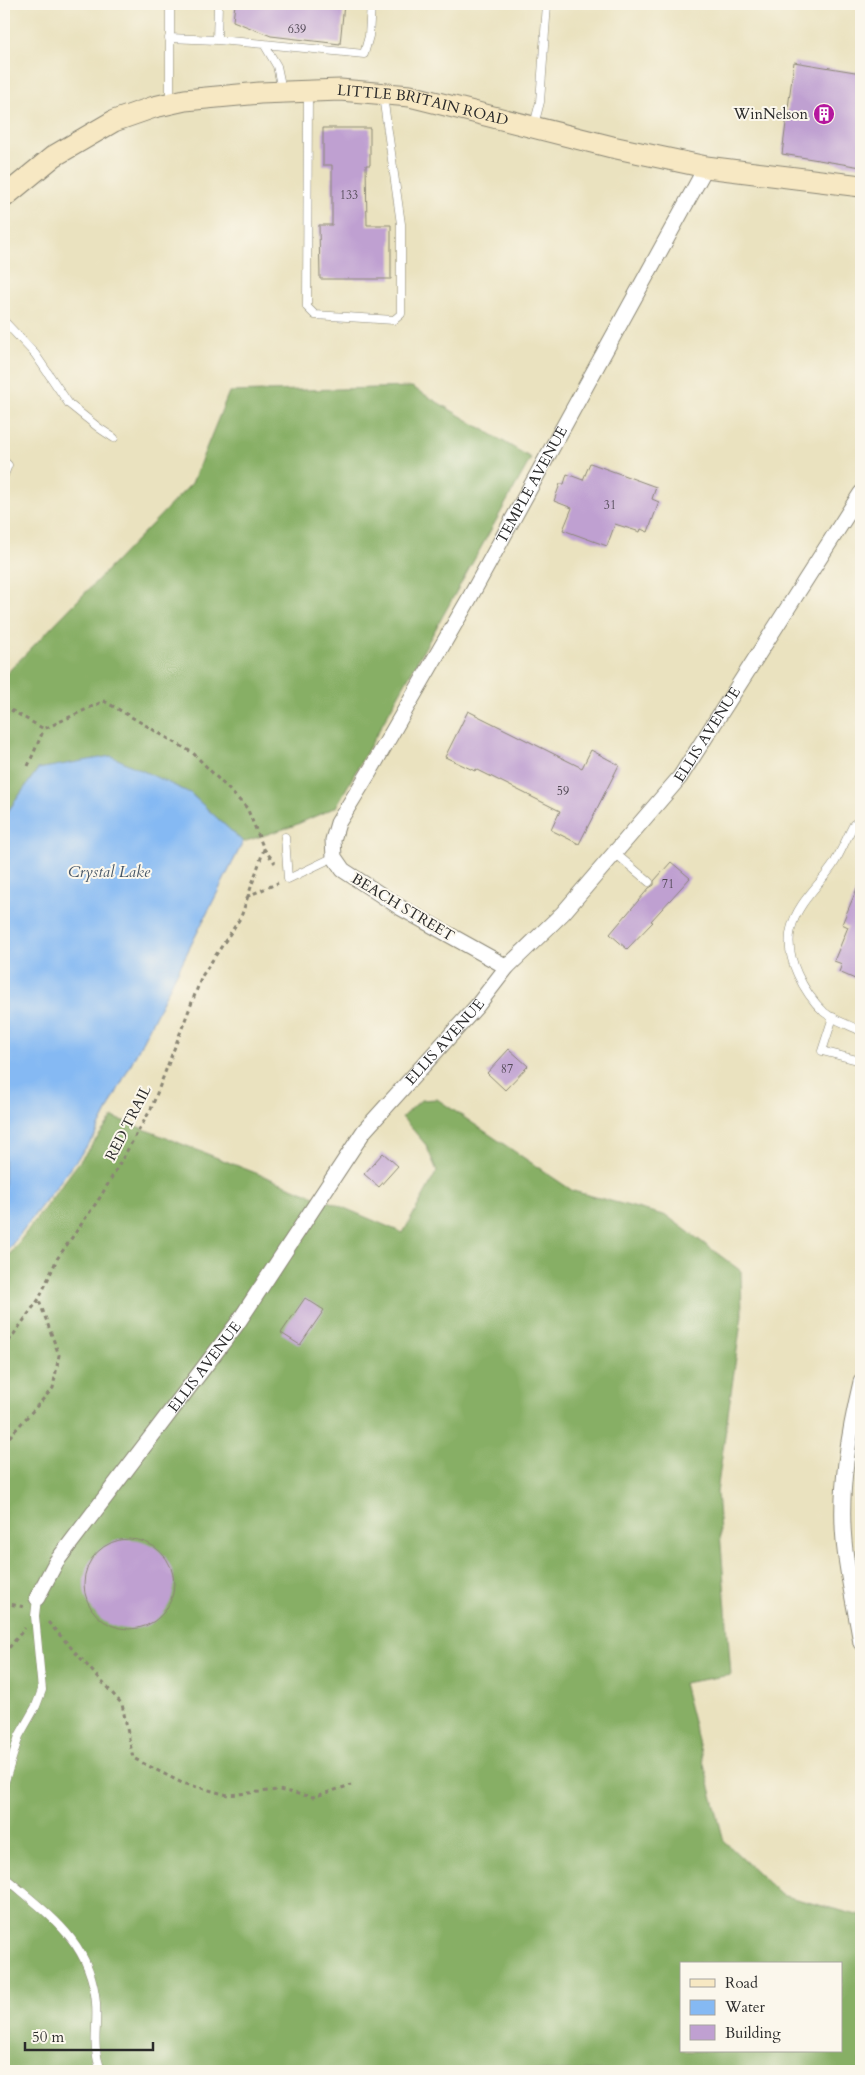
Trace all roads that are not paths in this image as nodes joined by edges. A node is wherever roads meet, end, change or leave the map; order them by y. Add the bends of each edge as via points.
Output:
1 (170, 4) edge
2 (218, 4) edge
3 (371, 4) edge
4 (548, 4) edge
5 (169, 38) junction
6 (217, 40) junction
7 (264, 44) junction
8 (308, 91) junction
9 (283, 92) junction
10 (382, 94) junction
11 (170, 104) junction
12 (534, 127) junction
13 (706, 167) junction
14 (861, 186) edge
15 (4, 197) edge
16 (4, 321) edge
17 (114, 438) dead end
18 (4, 461) edge
19 (4, 475) edge
20 (861, 493) edge
21 (861, 826) edge
22 (285, 837) dead end
23 (615, 853) junction
24 (334, 857) junction
25 (649, 882) dead end
26 (507, 967) junction
27 (834, 1018) junction
28 (861, 1031) edge
29 (861, 1061) edge
30 (861, 1382) edge
31 (36, 1608) joint
32 (861, 1644) edge
33 (4, 1784) edge
34 (4, 1873) edge
35 (100, 2071) edge

1 - 5 lane
2 - 6 lane
3 - 7 lane via 364,54
4 - 12 lane via 540,102
5 - 6 lane
5 - 11 lane
6 - 7 lane
7 - 9 lane via 277,66
8 - 9 street, LITTLE BRITAIN ROAD
8 - 10 street, LITTLE BRITAIN ROAD
8 - 10 lane via 307,306 314,315 394,320 401,314 401,224
9 - 11 street, LITTLE BRITAIN ROAD
10 - 12 street, LITTLE BRITAIN ROAD via 410,96
11 - 15 street, LITTLE BRITAIN ROAD via 114,121 54,156
12 - 13 street, LITTLE BRITAIN ROAD
13 - 14 street, LITTLE BRITAIN ROAD
13 - 24 street, TEMPLE AVENUE via 469,599 338,823 333,840
16 - 17 lane via 35,354 69,404
18 - 19 lane via 8,465
20 - 23 street, ELLIS AVENUE via 680,776
21 - 27 lane via 854,824 832,865 804,900 791,928 789,945 796,972 810,995 825,1013
22 - 24 lane via 288,879
23 - 25 lane
23 - 26 street, ELLIS AVENUE via 563,913
24 - 26 street, BEACH STREET via 343,870 401,908
26 - 31 street, ELLIS AVENUE via 477,1006 364,1131 237,1324 56,1562
27 - 28 lane
27 - 29 lane via 822,1050
30 - 32 street via 844,1481 844,1541
31 - 33 lane via 42,1690 19,1736
34 - 35 lane via 51,1915 84,1956 96,1998 94,2039

